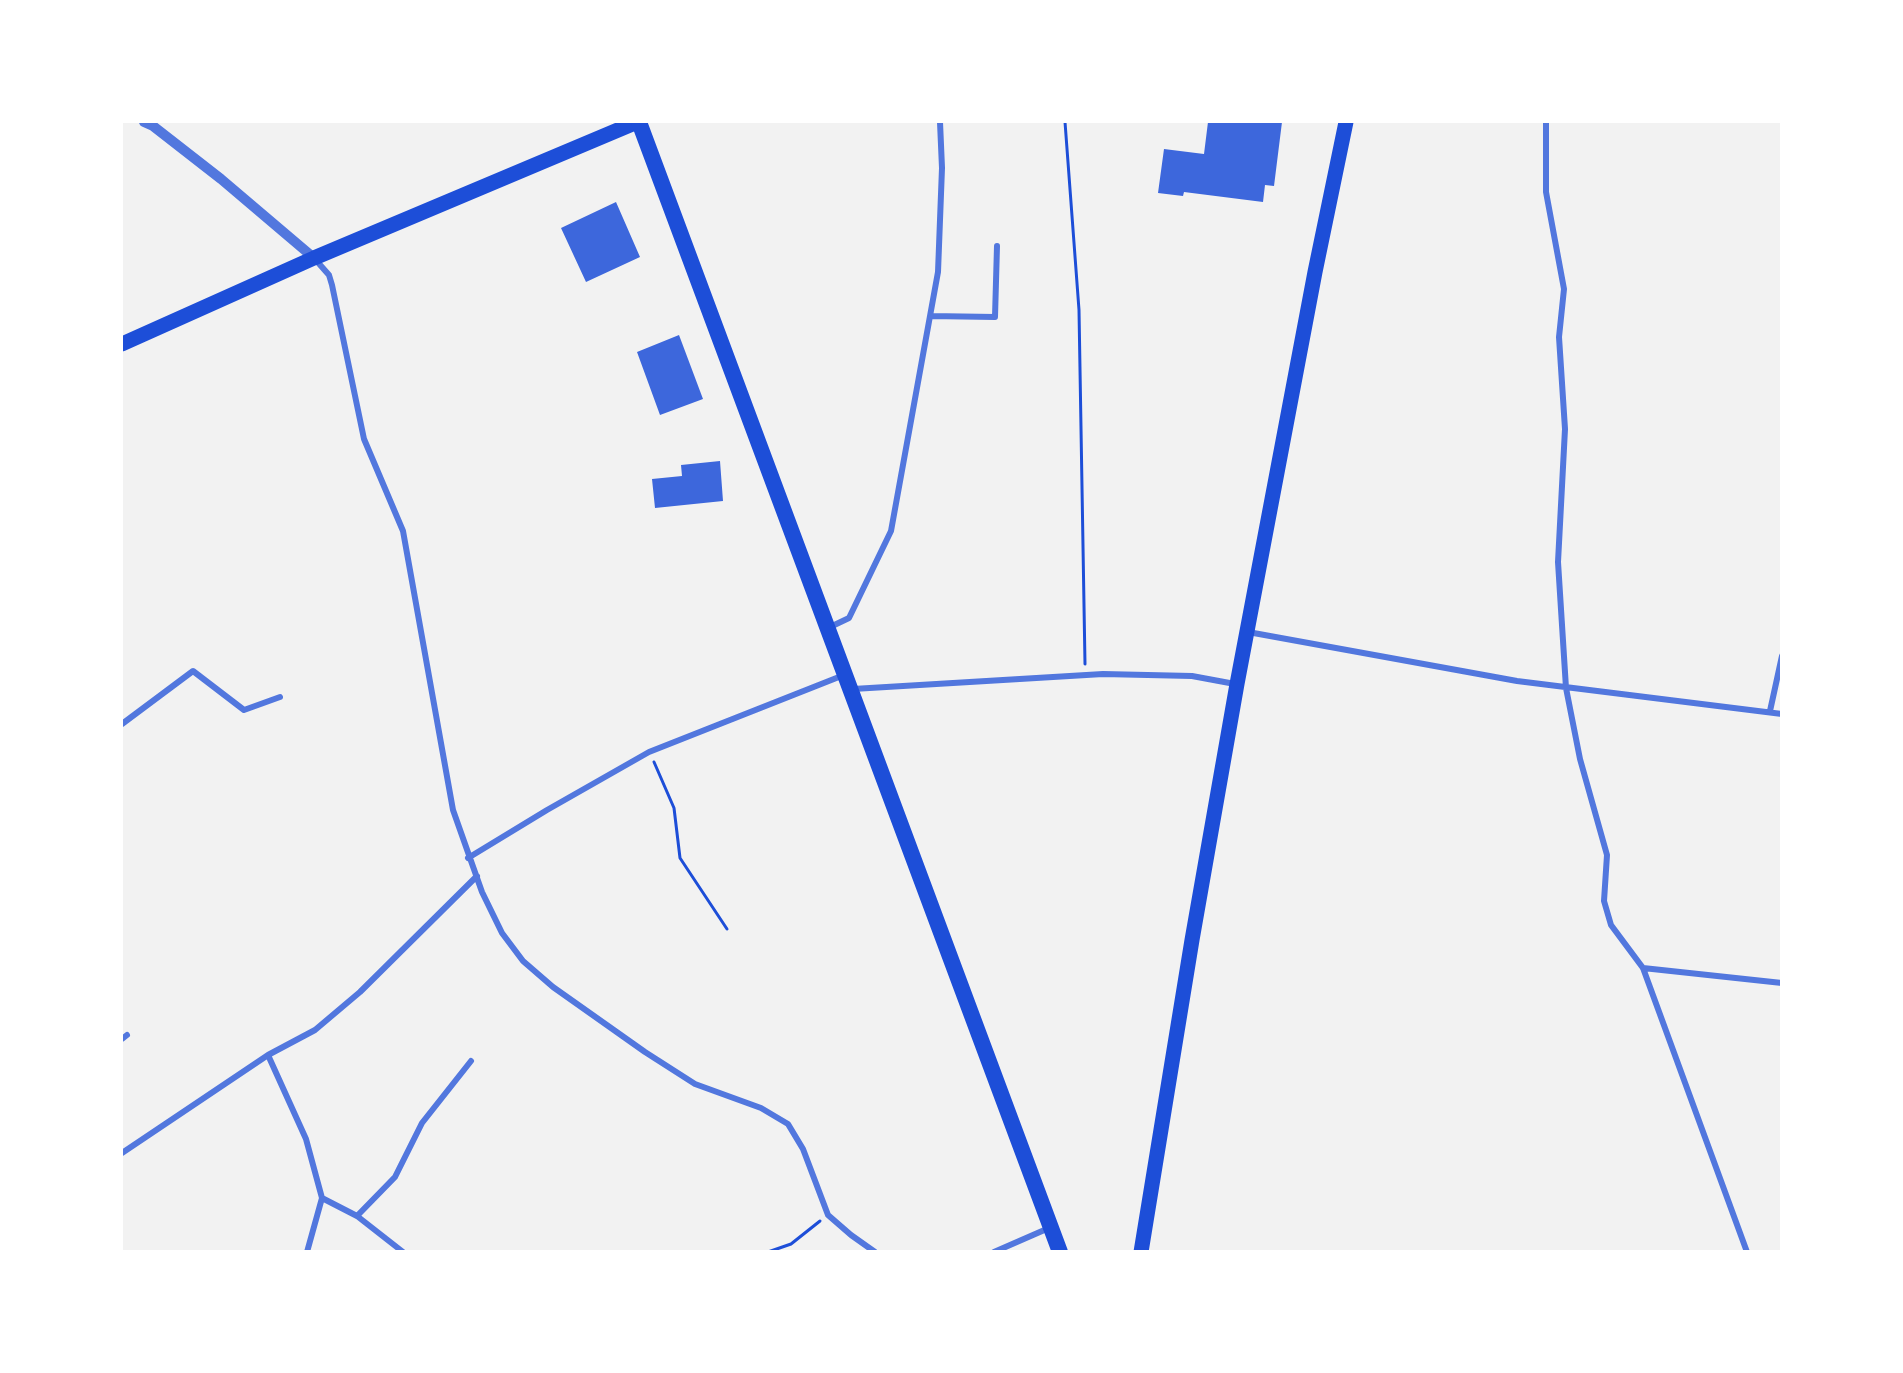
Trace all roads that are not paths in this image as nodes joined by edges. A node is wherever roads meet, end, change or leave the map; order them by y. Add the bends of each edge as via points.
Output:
1 (144, 122) edge
2 (638, 122) edge
3 (940, 122) edge
4 (1346, 122) edge
5 (1546, 122) edge
6 (997, 246) dead end
7 (314, 258) junction
8 (930, 316) junction
9 (122, 344) edge
10 (827, 628) junction
11 (1248, 632) junction
12 (1782, 656) edge
13 (847, 682) junction
14 (1237, 684) junction
15 (1566, 688) junction
16 (280, 697) dead end
17 (1770, 711) junction
18 (1782, 714) edge
19 (122, 724) edge
20 (468, 858) junction
21 (477, 876) junction
22 (1644, 968) junction
23 (1782, 983) edge
24 (268, 1055) junction
25 (471, 1061) dead end
26 (122, 1153) edge
27 (322, 1198) junction
28 (357, 1216) junction
29 (1051, 1227) junction
30 (307, 1251) edge
31 (403, 1251) edge
32 (875, 1251) edge
33 (994, 1251) edge
34 (1060, 1251) edge
35 (1142, 1251) edge
36 (1747, 1251) edge

1 - 7 street via 222,179
2 - 7 main road
2 - 10 highway
3 - 8 street via 938,272
4 - 11 main road
5 - 15 street via 1546,192 1563,289 1559,337 1565,429 1558,562
6 - 8 street via 995,317
7 - 9 main road
7 - 20 street via 329,275 332,285 363,439 403,531 453,810
8 - 10 street via 891,531 849,618
10 - 13 highway
11 - 14 main road
11 - 15 street
12 - 17 street
13 - 14 street via 1085,675 1192,676
13 - 20 street via 649,752
13 - 29 highway
14 - 35 main road
15 - 17 street
15 - 22 street via 1580,759 1607,855 1604,901 1608,917
16 - 19 street via 244,710 194,671
17 - 18 street
20 - 21 street
21 - 24 street via 360,992 315,1030
21 - 32 street via 502,933 523,961 553,987 695,1084 761,1108 788,1125 803,1149 828,1215
22 - 23 street
22 - 36 street
24 - 26 street
24 - 27 street via 306,1139
25 - 28 street via 422,1123 395,1177
27 - 28 street
27 - 30 street
28 - 31 street
29 - 33 street
29 - 34 highway

